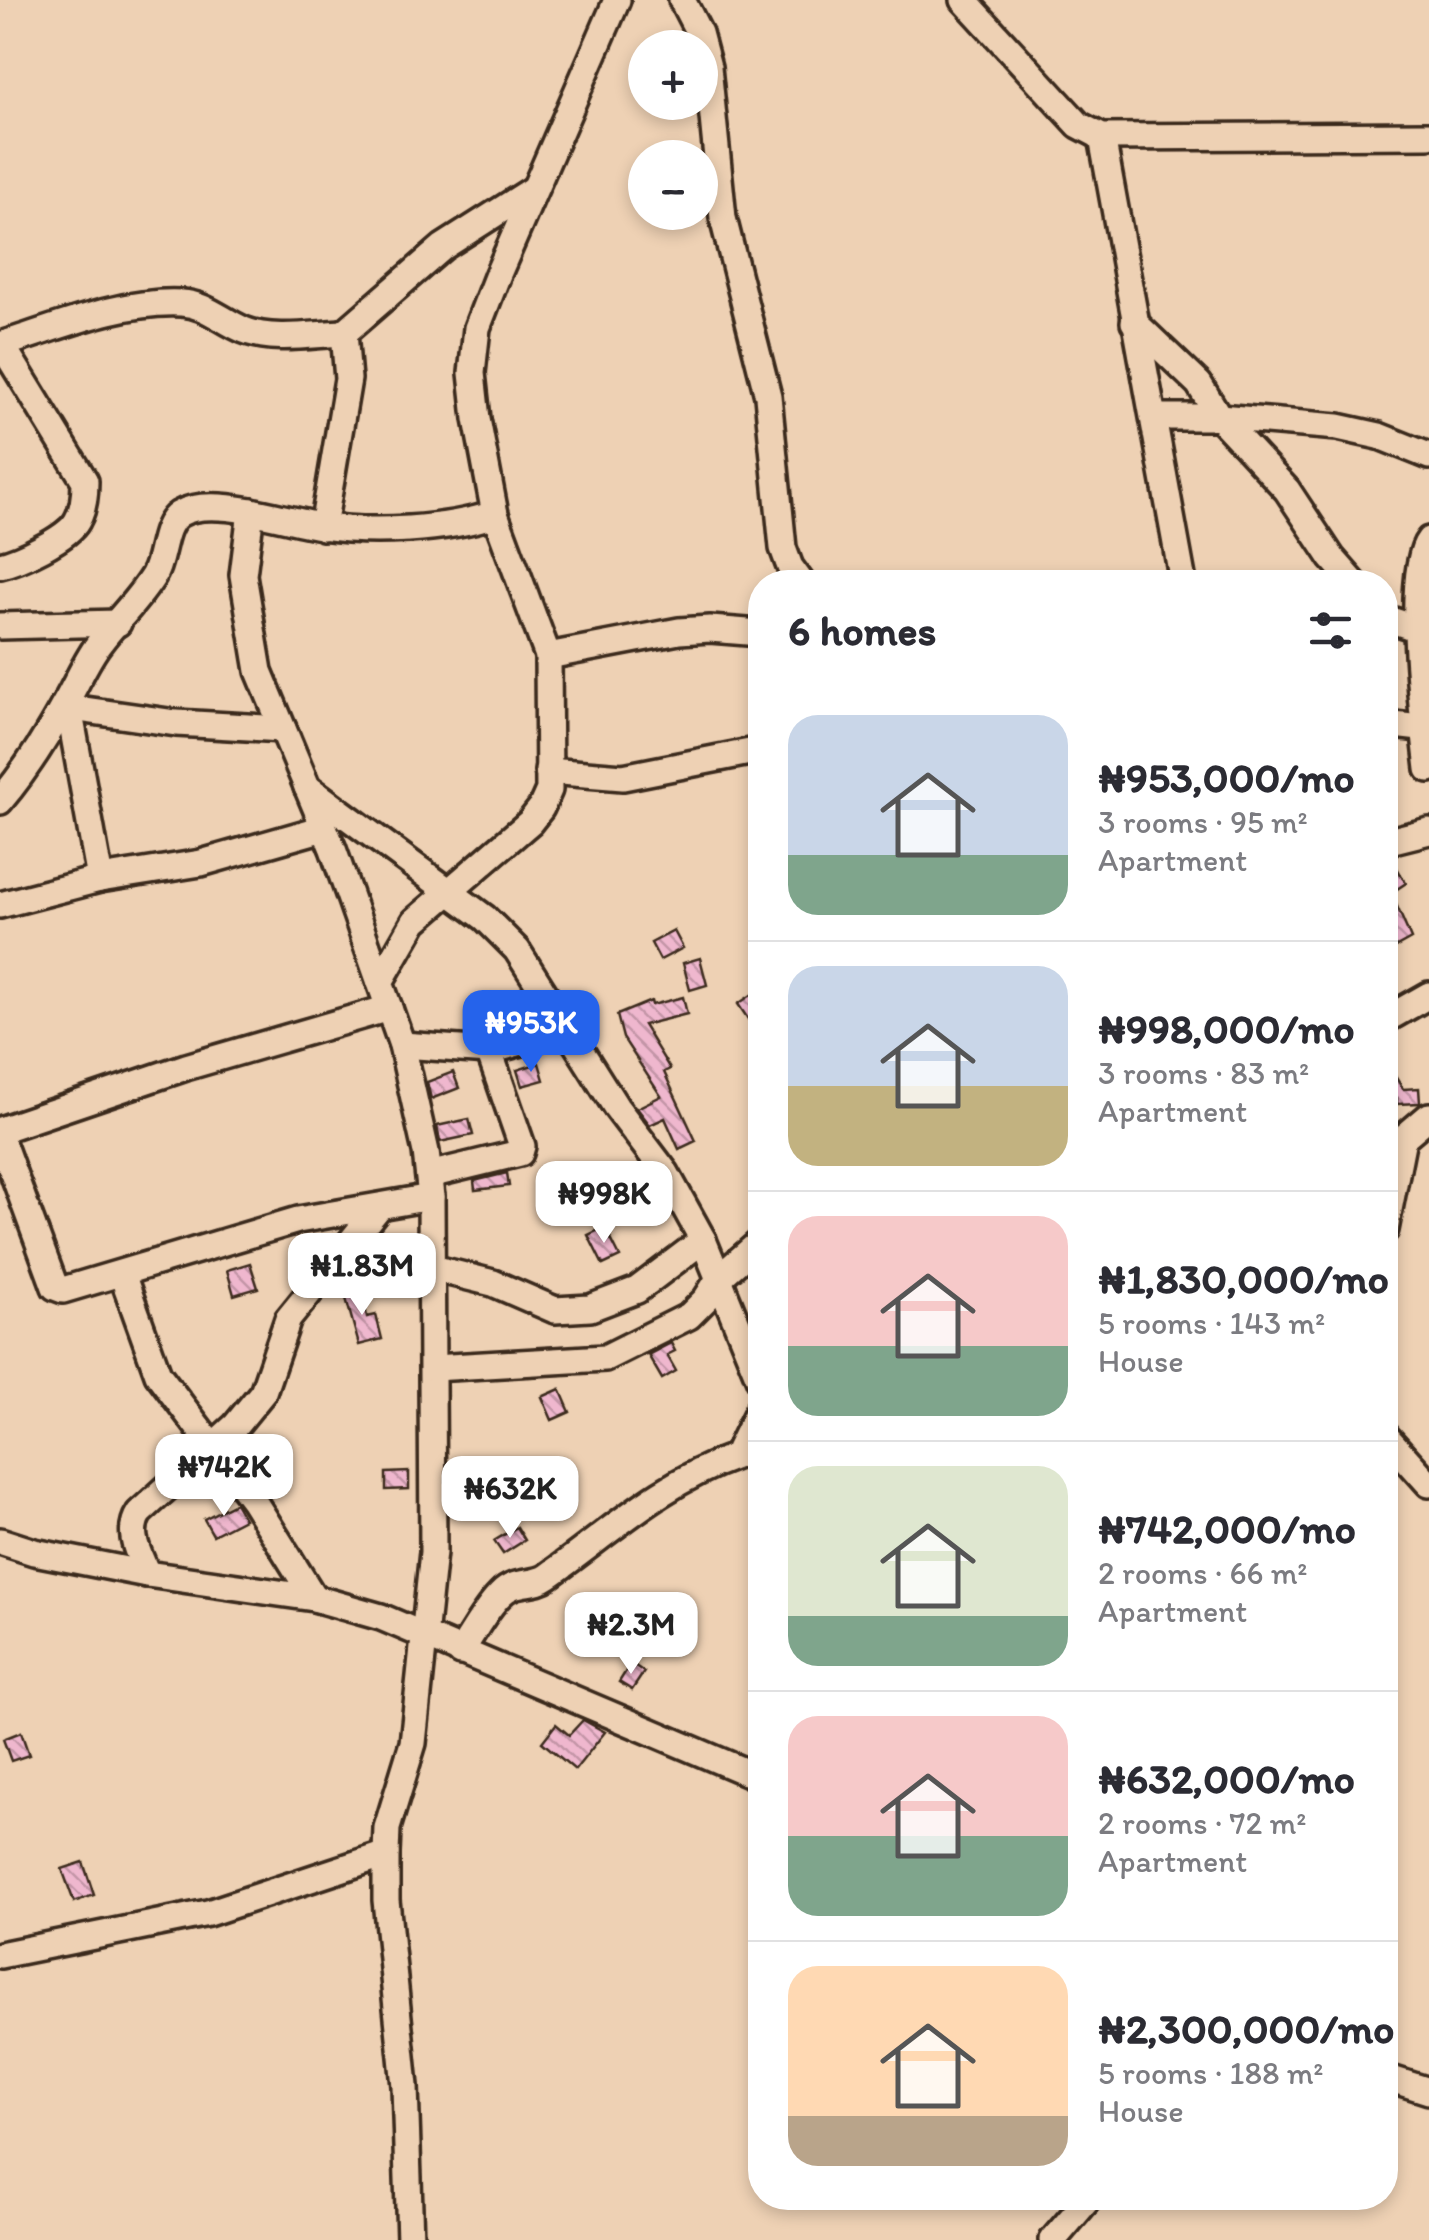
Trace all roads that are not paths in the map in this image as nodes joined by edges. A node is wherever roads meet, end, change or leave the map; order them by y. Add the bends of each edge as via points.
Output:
1 (617, 0) edge
2 (682, 0) edge
3 (964, 0) edge
4 (1429, 135) edge
5 (1102, 137) junction
6 (534, 188) junction
7 (1134, 322) junction
8 (344, 333) junction
9 (1, 345) edge
10 (1154, 417) junction
11 (1218, 417) junction
12 (1429, 456) edge
13 (252, 510) junction
14 (494, 514) junction
15 (323, 526) junction
16 (1429, 540) edge
17 (0, 565) edge
18 (792, 570) edge
19 (1181, 570) edge
20 (1342, 570) edge
21 (1398, 622) edge
22 (118, 623) junction
23 (0, 626) edge
24 (1418, 629) junction
25 (748, 631) edge
26 (548, 656) junction
27 (67, 707) junction
28 (1398, 725) edge
29 (1426, 728) edge
30 (283, 729) junction
31 (748, 752) edge
32 (1429, 769) edge
33 (548, 771) junction
34 (307, 787) junction
35 (0, 802) edge
36 (324, 828) junction
37 (1429, 831) edge
38 (1398, 839) edge
39 (100, 879) junction
40 (450, 892) junction
41 (0, 905) edge
42 (380, 982) junction
43 (1429, 995) edge
44 (389, 1008) junction
45 (1398, 1013) edge
46 (569, 1029) junction
47 (402, 1045) junction
48 (489, 1051) junction
49 (1429, 1116) edge
50 (0, 1133) edge
51 (1398, 1164) edge
52 (430, 1186) junction
53 (379, 1206) junction
54 (703, 1240) junction
55 (748, 1252) edge
56 (432, 1268) junction
57 (122, 1274) junction
58 (720, 1277) junction
59 (748, 1349) edge
60 (434, 1368) junction
61 (748, 1432) edge
62 (213, 1447) junction
63 (1398, 1449) edge
64 (1429, 1484) edge
65 (0, 1541) edge
66 (147, 1574) junction
67 (314, 1598) junction
68 (426, 1638) junction
69 (460, 1652) junction
70 (748, 1773) edge
71 (386, 1854) junction
72 (0, 1955) edge
73 (1398, 2080) edge
74 (1429, 2090) edge
75 (1079, 2210) edge
76 (410, 2240) edge
77 (1053, 2240) edge

1 - 6 street
2 - 18 street via 708,67 723,218 768,396 783,548
3 - 5 street via 1079,124
4 - 5 street
5 - 7 street
6 - 8 street via 443,248
6 - 14 street via 477,328 472,373
7 - 10 street
7 - 11 street via 1199,384
8 - 9 street via 262,335 182,303 108,312
8 - 15 street via 348,379
9 - 17 street via 85,481 85,496 68,532
10 - 11 street
10 - 19 street
11 - 12 street via 1349,428
11 - 20 street via 1287,490
13 - 15 street
13 - 22 street via 188,510 176,516 156,572
13 - 30 street via 243,576 258,671
14 - 15 street via 406,528
14 - 26 street
16 - 24 street via 1416,582
21 - 24 street
22 - 23 street
22 - 27 street via 100,642
24 - 29 street
25 - 26 street via 679,631
26 - 33 street
27 - 30 street
27 - 35 street
27 - 39 street
28 - 29 street
29 - 32 street
30 - 34 street
31 - 33 street via 623,778
33 - 40 street via 548,790 530,822
34 - 36 street
34 - 40 street
36 - 39 street via 202,863
36 - 42 street
37 - 38 street
39 - 41 street
40 - 42 street via 416,921
40 - 46 street via 517,950
42 - 44 street
43 - 45 street
44 - 47 street
44 - 50 street via 186,1067
46 - 48 street
46 - 54 street
47 - 48 street
47 - 52 street
48 - 52 street via 520,1154
49 - 51 street via 1403,1138
50 - 57 street via 55,1287
52 - 53 street
52 - 56 street
53 - 57 street via 298,1220
53 - 62 street via 288,1318 263,1392
54 - 56 street via 637,1290 590,1308 555,1310 493,1283
54 - 58 street
55 - 58 street
56 - 60 street
57 - 62 street via 158,1374
58 - 59 street
58 - 60 street via 689,1316 605,1358
60 - 68 street via 434,1552
61 - 69 street via 736,1456 624,1516 543,1580 517,1582 500,1594
62 - 66 street via 134,1522
62 - 67 street
63 - 64 street
65 - 66 street
66 - 67 street
67 - 68 street
68 - 69 street
68 - 71 street via 413,1743 387,1828
69 - 70 street
71 - 72 street via 208,1913
71 - 76 street
73 - 74 street
75 - 77 street

